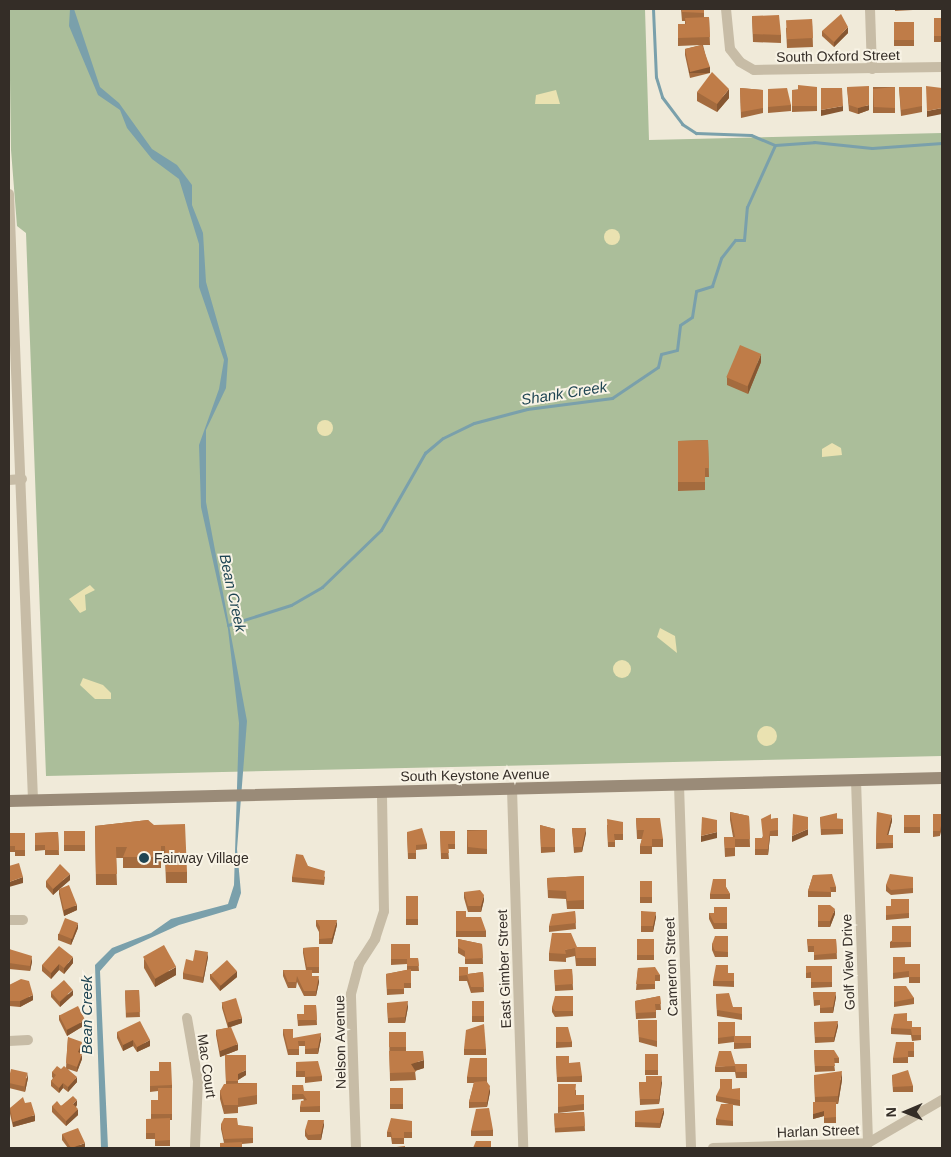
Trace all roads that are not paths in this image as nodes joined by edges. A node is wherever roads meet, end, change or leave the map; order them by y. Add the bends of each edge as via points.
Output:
1 (726, 9) edge
2 (870, 9) edge
3 (942, 67) edge
4 (872, 69) junction
5 (9, 194) edge
6 (22, 479) junction
7 (9, 480) edge
8 (942, 778) edge
9 (856, 780) junction
10 (679, 785) junction
11 (512, 789) junction
12 (382, 792) junction
13 (33, 800) junction
14 (9, 801) edge
15 (9, 920) edge
16 (23, 920) dead end
17 (187, 1018) dead end
18 (28, 1040) dead end
19 (9, 1041) edge
20 (942, 1100) edge
21 (868, 1143) junction
22 (194, 1148) edge
23 (356, 1148) edge
24 (524, 1148) edge
25 (690, 1148) edge
26 (713, 1148) edge

1 - 4 street, South Oxford Street via 728,41 737,59 760,71
2 - 4 street
3 - 4 street, South Oxford Street
5 - 6 street
6 - 7 street
6 - 13 street
8 - 9 main road, South Keystone Avenue
9 - 10 main road, South Keystone Avenue
9 - 21 street, Golf View Drive
10 - 11 main road, South Keystone Avenue
10 - 25 street, Cameron Street
11 - 12 main road, South Keystone Avenue
11 - 24 street, East Gimber Street
12 - 13 main road, South Keystone Avenue
12 - 23 street, Nelson Avenue via 383,916 359,964 351,994
13 - 14 main road, South Keystone Avenue
15 - 16 street
17 - 22 street, Mac Court via 198,1081
18 - 19 street
20 - 21 street, Harlan Street
21 - 26 street, Harlan Street

